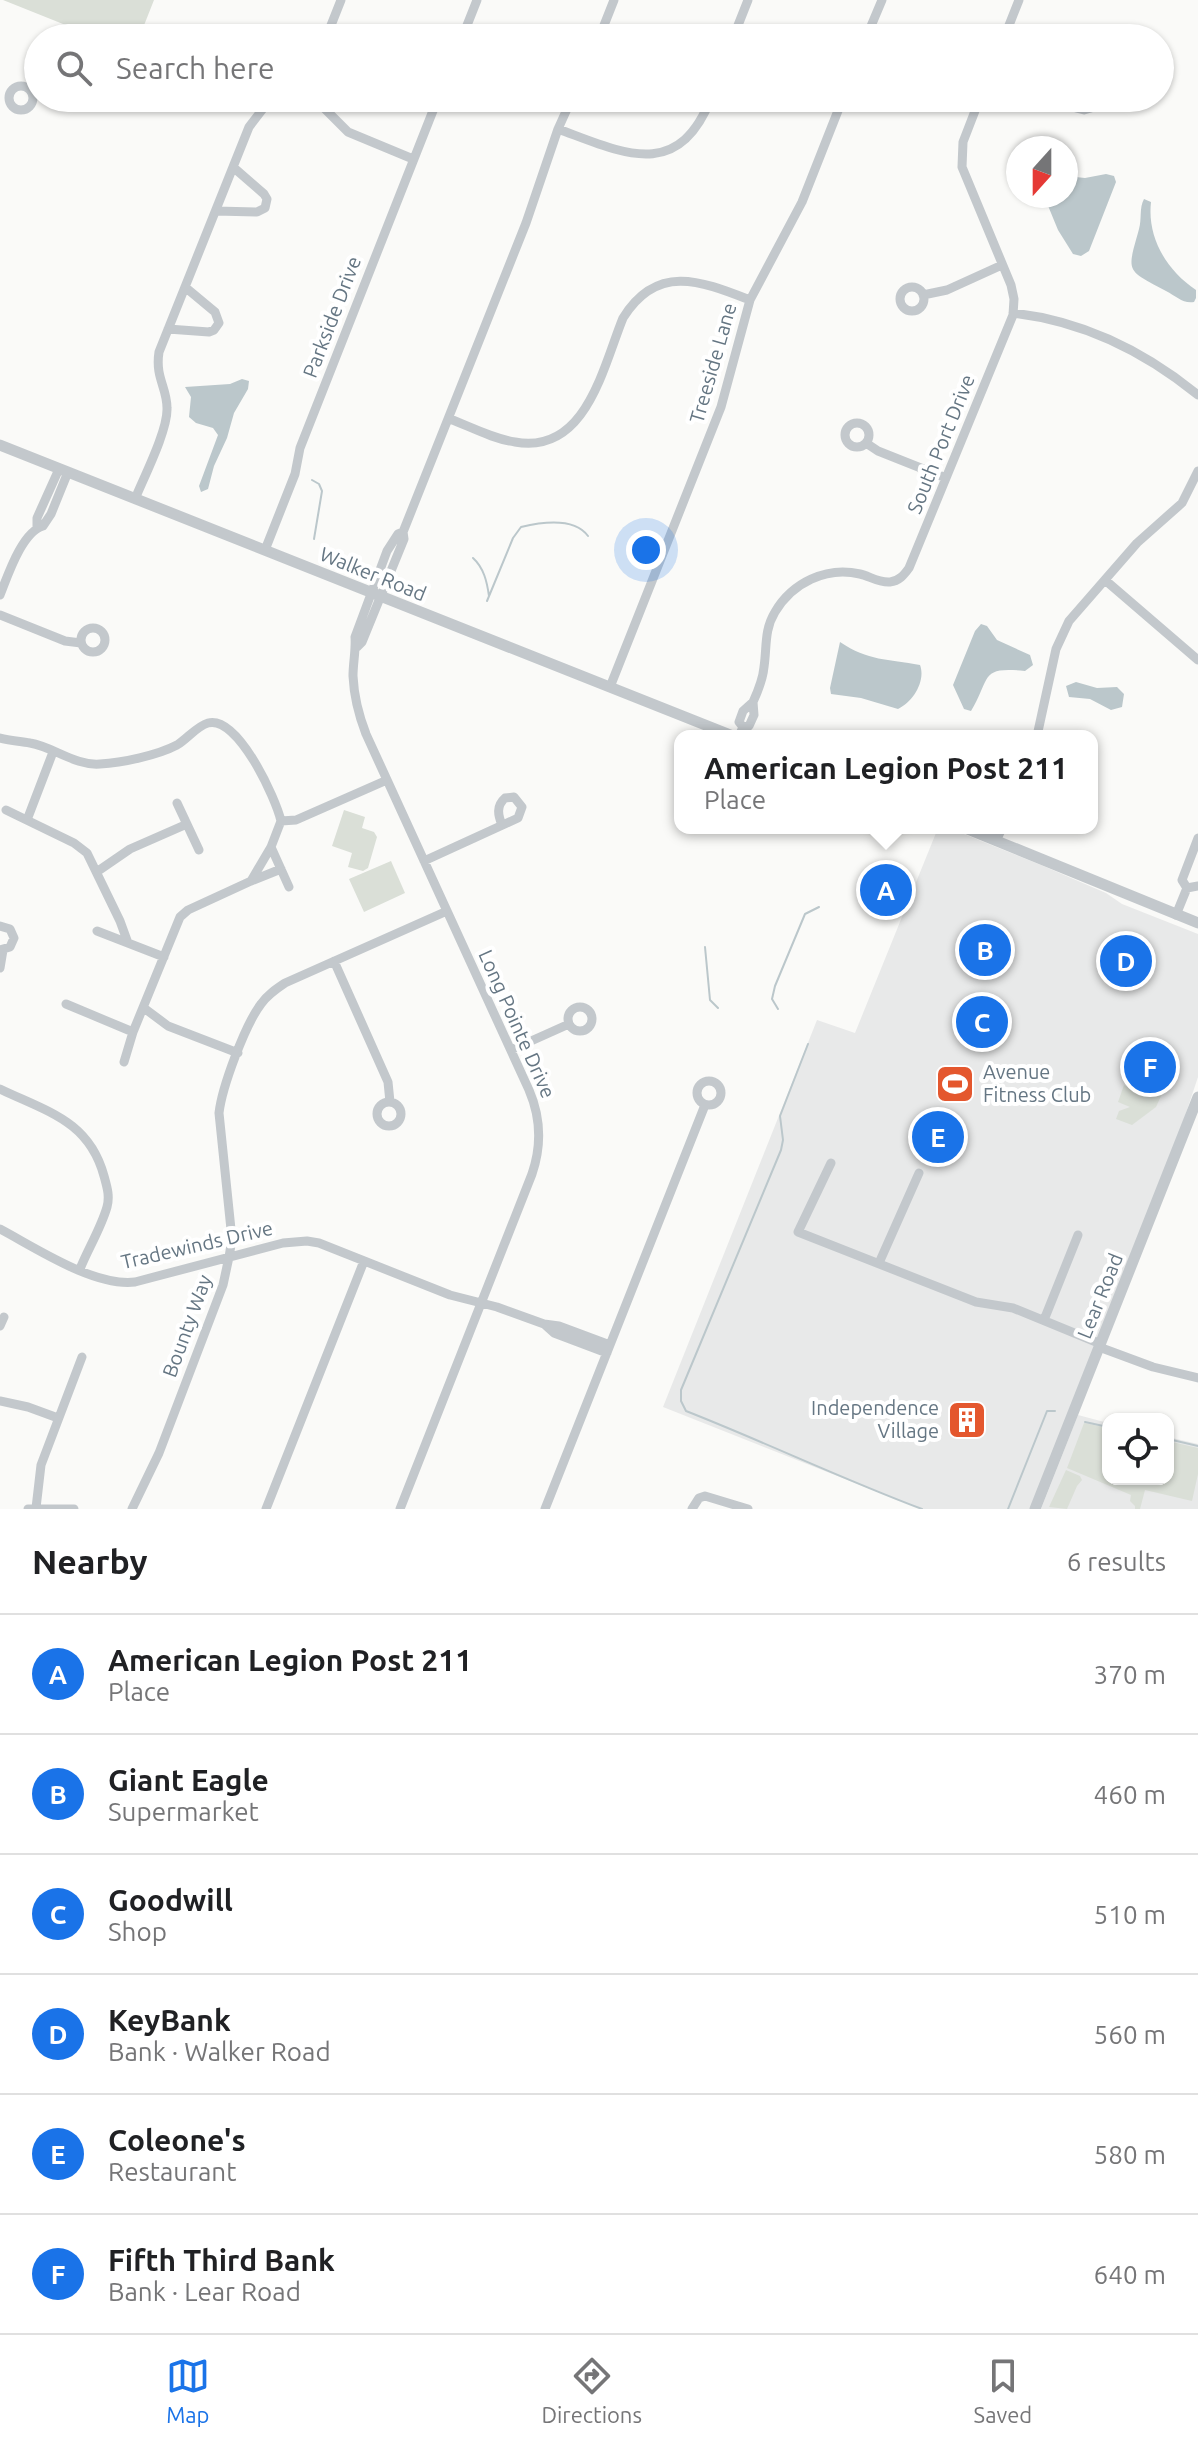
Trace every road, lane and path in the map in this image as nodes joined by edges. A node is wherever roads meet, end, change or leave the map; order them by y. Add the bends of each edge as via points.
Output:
1 (341, 0) edge
2 (477, 0) edge
3 (614, 0) edge
4 (748, 0) edge
5 (882, 0) edge
6 (1019, 0) edge
7 (332, 24) edge
8 (468, 24) edge
9 (605, 24) edge
10 (739, 24) edge
11 (872, 24) edge
12 (1010, 24) edge
13 (259, 112) edge
14 (328, 112) edge
15 (432, 112) edge
16 (566, 112) edge
17 (704, 112) edge
18 (837, 112) edge
19 (975, 112) edge
20 (558, 129) junction
21 (413, 159) junction
22 (233, 167) junction
23 (216, 211) junction
24 (1002, 265) junction
25 (185, 287) junction
26 (923, 295) dead end
27 (750, 300) junction
28 (1013, 313) junction
29 (168, 329) junction
30 (1198, 395) edge
31 (450, 419) junction
32 (866, 443) dead end
33 (0, 445) edge
34 (63, 470) junction
35 (1198, 471) edge
36 (946, 478) junction
37 (135, 499) junction
38 (265, 550) junction
39 (1105, 580) junction
40 (376, 594) junction
41 (0, 595) edge
42 (0, 615) edge
43 (81, 643) dead end
44 (1198, 660) edge
45 (610, 687) junction
46 (730, 730) edge
47 (743, 730) edge
48 (1038, 730) edge
49 (0, 738) edge
50 (53, 752) junction
51 (387, 780) junction
52 (177, 803) dead end
53 (6, 810) dead end
54 (27, 820) junction
55 (281, 821) junction
56 (187, 824) junction
57 (502, 825) dead end
58 (979, 834) edge
59 (999, 834) edge
60 (1198, 838) edge
61 (996, 841) junction
62 (271, 847) junction
63 (199, 850) dead end
64 (424, 861) junction
65 (281, 869) junction
66 (98, 871) junction
67 (251, 881) junction
68 (289, 887) dead end
69 (1193, 887) edge
70 (447, 911) junction
71 (1176, 915) junction
72 (1198, 923) edge
73 (0, 926) edge
74 (97, 931) dead end
75 (128, 943) junction
76 (1, 950) edge
77 (164, 957) junction
78 (334, 961) junction
79 (0, 968) edge
80 (66, 1004) dead end
81 (144, 1008) junction
82 (569, 1024) dead end
83 (133, 1032) junction
84 (511, 1050) junction
85 (238, 1053) junction
86 (124, 1062) dead end
87 (0, 1089) edge
88 (1198, 1097) edge
89 (390, 1102) dead end
90 (705, 1105) dead end
91 (831, 1163) dead end
92 (919, 1173) dead end
93 (0, 1229) edge
94 (1078, 1235) dead end
95 (229, 1257) junction
96 (364, 1261) junction
97 (879, 1263) junction
98 (80, 1269) junction
99 (481, 1303) junction
100 (1044, 1320) junction
101 (1100, 1345) junction
102 (608, 1349) junction
103 (82, 1357) dead end
104 (1198, 1378) edge
105 (0, 1401) edge
106 (58, 1418) junction
107 (732, 1506) edge
108 (36, 1508) edge
109 (57, 1508) edge
110 (28, 1509) edge
111 (74, 1509) edge
112 (132, 1509) edge
113 (266, 1509) edge
114 (400, 1509) edge
115 (545, 1509) edge
116 (692, 1509) edge
117 (748, 1509) edge
118 (1035, 1509) edge

1 - 7 street
2 - 8 street
3 - 9 street
4 - 10 street
5 - 11 street
6 - 12 street
13 - 22 street
14 - 21 street via 348,132
15 - 21 street, Parkside Drive
16 - 20 street, Long Pointe Drive
17 - 20 street via 683,141 649,155 626,154
18 - 27 street, Treeside Lane via 802,202
19 - 24 street via 963,142 962,167
20 - 31 street, Long Pointe Drive
21 - 38 street, Parkside Drive
22 - 23 street
22 - 23 street via 264,194 265,208
23 - 25 street
24 - 26 street
24 - 28 street via 1011,285
25 - 29 street
25 - 29 street via 215,312 219,323 209,332
27 - 31 street via 693,280 647,291 623,318 585,411 569,429 548,440 513,442
27 - 45 street, Treeside Lane via 721,407
28 - 30 street via 1064,321 1123,344
28 - 36 street, South Port Drive
29 - 37 street via 158,361 167,416
31 - 40 street, Long Pointe Drive via 404,539
32 - 36 street
33 - 34 street, Walker Road
34 - 37 street, Walker Road
34 - 41 street via 47,522 18,554
35 - 39 street via 1182,503
36 - 47 street, South Port Drive via 912,565 900,579 884,582 857,573 831,573 799,586 781,602 768,627 753,719
37 - 38 street, Walker Road
38 - 40 street, Walker Road
39 - 44 street
39 - 48 street via 1059,640
40 - 45 street, Walker Road
40 - 51 street, Long Pointe Drive via 353,674 363,726
42 - 43 street
45 - 46 street, Walker Road
49 - 50 street
50 - 54 street
50 - 55 street via 100,764 166,750 204,725 215,724 243,745
51 - 55 street via 296,820
51 - 64 street, Long Pointe Drive
52 - 56 street
53 - 54 street
54 - 66 street via 78,845
55 - 62 street
56 - 63 street
56 - 66 street via 130,849
57 - 64 street
58 - 61 street
59 - 61 street
60 - 69 street via 1182,880
61 - 71 street
62 - 65 street
62 - 67 street
64 - 70 street, Long Pointe Drive
65 - 67 street
65 - 68 street
66 - 75 street
67 - 77 street via 185,912
69 - 71 street
70 - 78 street, Bounty Way
70 - 84 street, Long Pointe Drive
71 - 72 street
73 - 76 street via 14,936
74 - 75 street
75 - 77 street
76 - 79 street
77 - 81 street
78 - 85 street, Bounty Way via 264,999
78 - 89 street via 388,1082
80 - 83 street
81 - 83 street
81 - 85 street via 168,1026
82 - 84 street
83 - 86 street
84 - 99 street, Long Pointe Drive via 537,1112 539,1148
85 - 95 street, Bounty Way via 219,1116 232,1239
87 - 98 street via 74,1126 98,1156 108,1203
88 - 101 street, Lear Road
90 - 102 street
91 - 97 street via 798,1232
92 - 97 street
93 - 98 street, Tradewinds Drive
94 - 100 street
95 - 96 street, Tradewinds Drive via 307,1241
95 - 98 street, Tradewinds Drive via 130,1283 103,1280
95 - 112 street, Bounty Way via 159,1453
96 - 99 street, Tradewinds Drive
96 - 113 street
97 - 100 street via 976,1302
99 - 102 street, Tradewinds Drive
99 - 114 street, Long Pointe Drive
100 - 101 street
101 - 104 street
101 - 118 street, Lear Road
102 - 115 street
103 - 106 street
105 - 106 street
106 - 108 street via 41,1467
107 - 116 street via 705,1496
107 - 117 street
108 - 109 street
108 - 110 street
109 - 111 street

